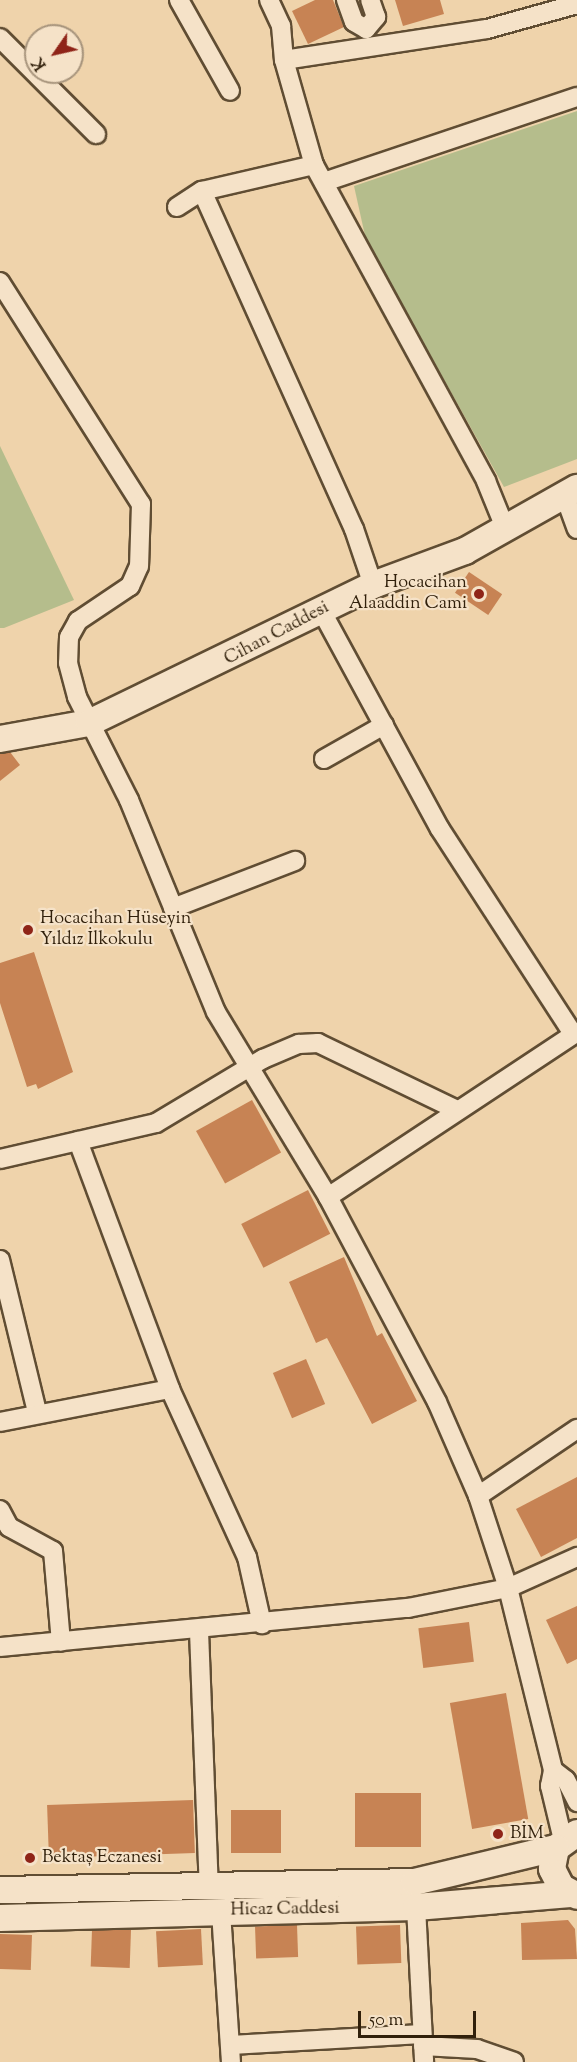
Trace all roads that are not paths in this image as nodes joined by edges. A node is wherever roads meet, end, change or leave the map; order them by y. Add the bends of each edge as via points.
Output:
1 (179, 0) edge
2 (269, 0) edge
3 (346, 0) edge
4 (370, 0) edge
5 (577, 4) edge
6 (366, 28) junction
7 (0, 38) edge
8 (372, 49) junction
9 (284, 60) junction
10 (230, 91) dead end
11 (577, 96) edge
12 (96, 134) dead end
13 (314, 165) junction
14 (324, 182) junction
15 (202, 191) junction
16 (177, 207) dead end
17 (0, 282) edge
18 (570, 491) edge
19 (577, 529) edge
20 (506, 530) junction
21 (373, 585) junction
22 (321, 610) junction
23 (89, 723) junction
24 (384, 725) junction
25 (0, 739) edge
26 (324, 759) dead end
27 (295, 861) dead end
28 (173, 908) junction
29 (575, 1033) edge
30 (248, 1070) junction
31 (457, 1110) junction
32 (78, 1141) junction
33 (0, 1159) edge
34 (328, 1197) junction
35 (0, 1260) edge
36 (171, 1389) junction
37 (37, 1412) junction
38 (0, 1422) edge
39 (577, 1429) edge
40 (478, 1496) junction
41 (0, 1510) edge
42 (577, 1557) edge
43 (508, 1588) junction
44 (262, 1624) junction
45 (199, 1631) junction
46 (61, 1642) junction
47 (0, 1647) edge
48 (553, 1770) junction
49 (577, 1802) edge
50 (565, 1840) edge
51 (209, 1886) junction
52 (0, 1890) edge
53 (573, 1895) edge
54 (416, 1907) junction
55 (221, 1912) junction
56 (0, 1918) edge
57 (423, 2047) edge
58 (231, 2054) edge
59 (514, 2062) edge

1 - 10 street
2 - 9 street via 281,26
3 - 6 street via 354,22
4 - 6 street via 376,17
5 - 8 street via 487,29
6 - 8 street
7 - 12 street
8 - 9 street
9 - 13 street
11 - 14 street
13 - 14 street
13 - 15 street
14 - 20 street via 486,480
15 - 16 street
15 - 21 street via 354,529
17 - 23 street via 141,504 139,566 130,586 78,621 69,637 68,663
18 - 19 street
18 - 20 main road, Cihan Caddesi
20 - 21 main road, Cihan Caddesi
21 - 22 main road, Cihan Caddesi
22 - 23 main road, Cihan Caddesi
22 - 24 street
23 - 25 main road, Cihan Caddesi
23 - 28 street
24 - 26 street
24 - 29 street via 440,829
27 - 28 street
28 - 30 street via 216,1011
29 - 31 street
30 - 31 street via 299,1044 318,1043
30 - 32 street via 156,1123
30 - 34 street
31 - 34 street
32 - 33 street
32 - 36 street
34 - 40 street via 438,1402
35 - 37 street
36 - 37 street
36 - 44 street via 247,1557
37 - 38 street
39 - 40 street
40 - 43 street
41 - 46 street via 9,1527 53,1551
42 - 43 street
43 - 44 street via 408,1608
43 - 48 street
44 - 45 street
45 - 46 street
45 - 51 street
46 - 47 street
48 - 49 street via 566,1780
48 - 50 street via 550,1786
50 - 51 main road, Hicaz Caddesi via 414,1882
50 - 53 main road via 555,1879
51 - 52 main road, Hicaz Caddesi
53 - 54 main road, Hicaz Caddesi
54 - 55 main road, Hicaz Caddesi
54 - 57 street
55 - 56 main road, Hicaz Caddesi
55 - 58 street
57 - 58 street
57 - 59 street via 477,2049

